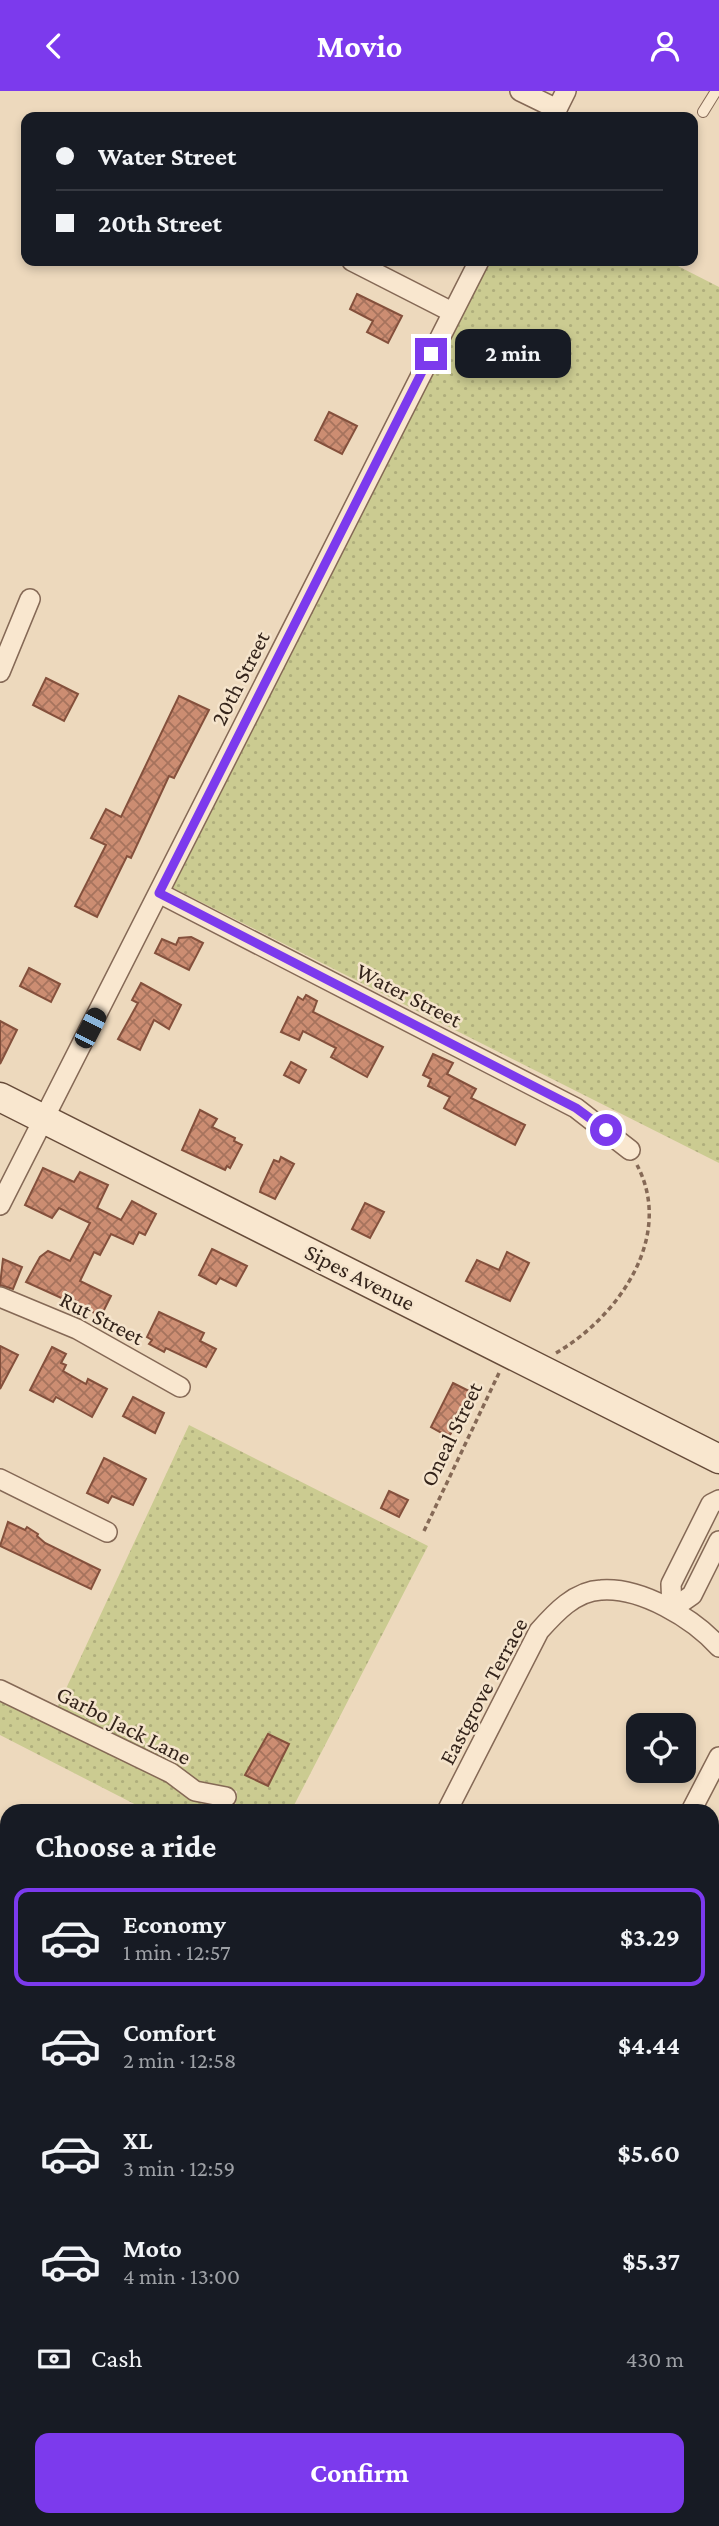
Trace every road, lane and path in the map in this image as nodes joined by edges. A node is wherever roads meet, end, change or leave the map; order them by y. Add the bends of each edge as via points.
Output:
1 (520, 91) edge
2 (566, 91) edge
3 (716, 91) edge
4 (553, 112) edge
5 (556, 112) edge
6 (703, 112) dead end
7 (362, 266) edge
8 (476, 266) edge
9 (452, 312) junction
10 (30, 599) dead end
11 (0, 672) edge
12 (159, 893) junction
13 (0, 1097) edge
14 (44, 1118) junction
15 (630, 1150) joint
16 (0, 1205) edge
17 (0, 1297) edge
18 (509, 1352) junction
19 (535, 1365) junction
20 (180, 1387) dead end
21 (719, 1459) edge
22 (0, 1479) edge
23 (719, 1500) edge
24 (424, 1531) dead end
25 (107, 1532) dead end
26 (695, 1535) junction
27 (718, 1544) edge
28 (672, 1609) junction
29 (719, 1647) edge
30 (0, 1690) edge
31 (719, 1757) edge
32 (226, 1797) dead end
33 (451, 1804) edge
34 (695, 1804) edge

1 - 4 street
2 - 5 street
3 - 6 lane
7 - 9 street
8 - 9 street, 20th Street
9 - 12 street, 20th Street
10 - 11 street
12 - 14 street, 20th Street
12 - 15 street, Water Street via 576,1108
13 - 14 street, Sipes Avenue
14 - 16 street, 20th Street
14 - 18 street, Sipes Avenue
15 - 19 path via 645,1179 650,1209 645,1244 633,1275 620,1298 597,1322
17 - 20 street, Rut Street via 77,1329
18 - 19 street, Sipes Avenue
18 - 24 path, Oneal Street
19 - 21 street, Sipes Avenue
22 - 25 street
23 - 26 street via 711,1504
26 - 27 street
26 - 28 street via 671,1584
27 - 28 street via 692,1595
28 - 29 street, Eastgrove Terrace
28 - 33 street, Eastgrove Terrace via 620,1591 599,1589 555,1612 539,1631
30 - 32 street, Garbo Jack Lane via 171,1773 195,1791
31 - 34 street

